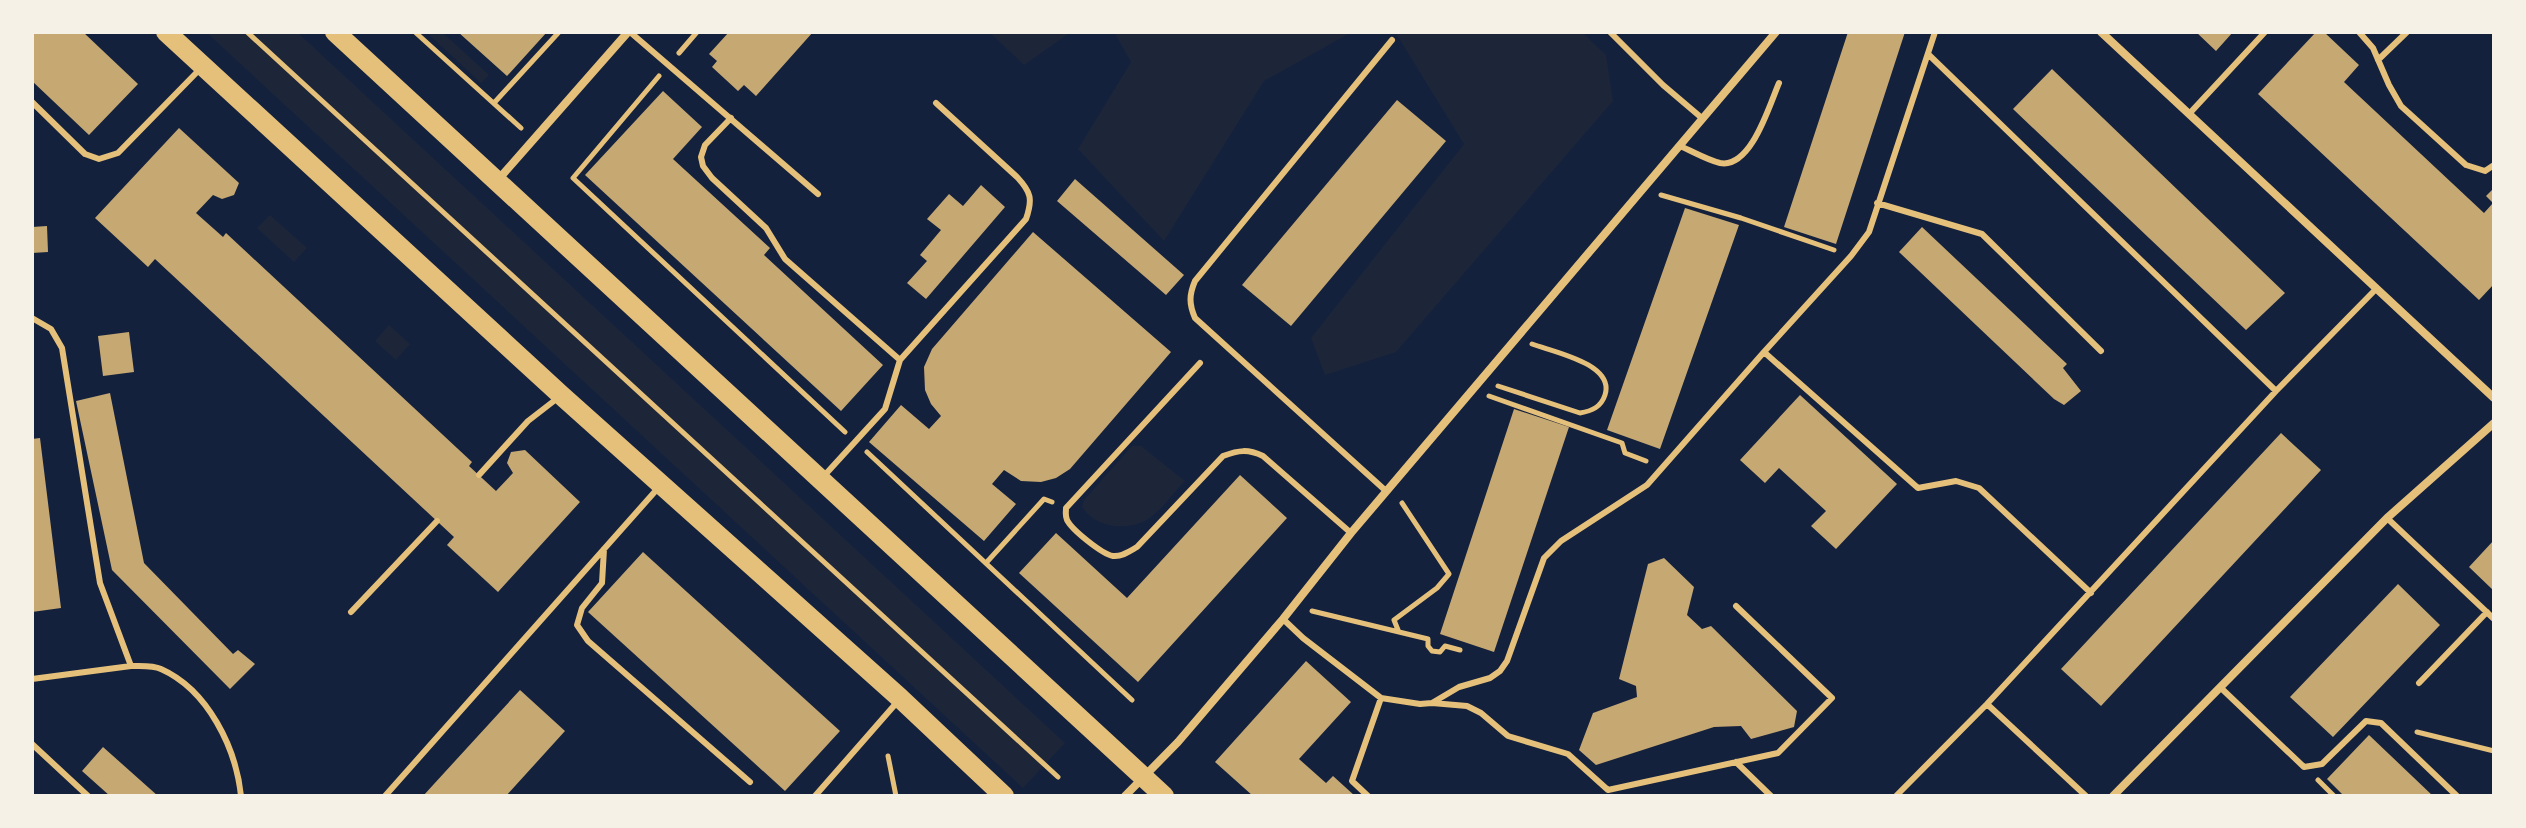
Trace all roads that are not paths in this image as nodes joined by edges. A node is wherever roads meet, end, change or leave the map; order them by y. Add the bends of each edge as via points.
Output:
1 (166, 32) edge
2 (335, 32) edge
3 (629, 32) edge
4 (1610, 32) edge
5 (1776, 32) edge
6 (1935, 32) edge
7 (2101, 32) edge
8 (2265, 32) edge
9 (2359, 32) edge
10 (2407, 32) edge
11 (1392, 40) dead end
12 (1928, 54) junction
13 (2378, 60) junction
14 (203, 66) junction
15 (1779, 83) dead end
16 (32, 102) edge
17 (936, 103) dead end
18 (2189, 114) junction
19 (731, 118) junction
20 (1703, 119) junction
21 (1680, 146) junction
22 (2494, 165) edge
23 (496, 182) junction
24 (818, 194) dead end
25 (1877, 203) junction
26 (2376, 289) junction
27 (32, 318) edge
28 (2101, 351) dead end
29 (1764, 352) junction
30 (900, 360) junction
31 (1200, 363) dead end
32 (2276, 391) junction
33 (561, 395) junction
34 (2494, 398) edge
35 (2494, 423) edge
36 (479, 475) dead end
37 (820, 480) junction
38 (662, 484) junction
39 (1386, 491) junction
40 (2387, 518) junction
41 (437, 521) dead end
42 (1351, 533) junction
43 (604, 549) junction
44 (2091, 593) junction
45 (1736, 606) dead end
46 (351, 612) dead end
47 (2487, 612) junction
48 (1283, 619) junction
49 (2494, 619) edge
50 (131, 666) junction
51 (32, 679) edge
52 (2419, 683) dead end
53 (2221, 688) junction
54 (900, 698) junction
55 (1381, 698) junction
56 (1432, 703) junction
57 (1987, 704) junction
58 (32, 744) edge
59 (1736, 762) junction
60 (1144, 776) junction
61 (750, 782) dead end
62 (88, 796) edge
63 (241, 796) edge
64 (385, 796) edge
65 (815, 796) edge
66 (1004, 796) edge
67 (1125, 796) edge
68 (1164, 796) edge
69 (1368, 796) edge
70 (1771, 796) edge
71 (1896, 796) edge
72 (2086, 796) edge
73 (2113, 796) edge
74 (2457, 796) edge

1 - 14 main road
2 - 23 main road
3 - 19 lane
3 - 23 street
4 - 20 lane
5 - 20 street
6 - 12 lane
7 - 18 street
8 - 18 lane
9 - 13 lane
10 - 13 lane
11 - 39 lane via 1189,294 1195,318
12 - 25 lane
12 - 32 lane
13 - 22 lane via 2401,106 2455,155 2476,170
14 - 16 lane via 118,153 99,159 85,154
14 - 33 main road
15 - 21 lane via 1740,159 1720,163
17 - 30 lane via 1017,177 1032,203 1026,219
18 - 26 street
19 - 24 lane
19 - 30 lane via 705,145 703,166 766,228 785,259
20 - 21 street
21 - 39 street
23 - 37 main road
25 - 28 lane via 1982,234
25 - 29 lane via 1869,232 1851,256
26 - 32 lane
26 - 34 street
27 - 50 lane via 51,329 62,348 100,583
29 - 44 lane via 1918,488 1956,481 1979,488
29 - 56 lane via 1647,485 1561,541 1544,558 1500,671
30 - 37 lane via 885,409
31 - 42 lane via 1066,508 1069,523 1099,549 1113,556 1125,554 1223,456 1250,450
32 - 44 lane
33 - 36 lane via 528,421
33 - 38 main road
35 - 40 street
37 - 60 main road
38 - 43 lane
38 - 54 main road
39 - 42 street
40 - 47 lane
40 - 53 street
41 - 46 lane
42 - 48 street
43 - 61 lane via 602,583 582,608 577,625 588,641
43 - 64 lane
44 - 57 lane
45 - 59 lane via 1832,698 1778,753
47 - 49 lane
47 - 52 lane
48 - 55 lane
48 - 60 street
50 - 51 lane
50 - 63 lane via 159,668 184,683 211,711 232,755
53 - 73 street
53 - 74 lane via 2304,767 2322,764 2366,721 2381,723
54 - 65 lane
54 - 66 main road
55 - 56 lane
55 - 69 lane via 1352,781
56 - 59 lane via 1467,706 1508,736 1568,754 1608,790
57 - 71 lane
57 - 72 lane
58 - 62 lane
59 - 70 lane
60 - 67 street
60 - 68 main road

